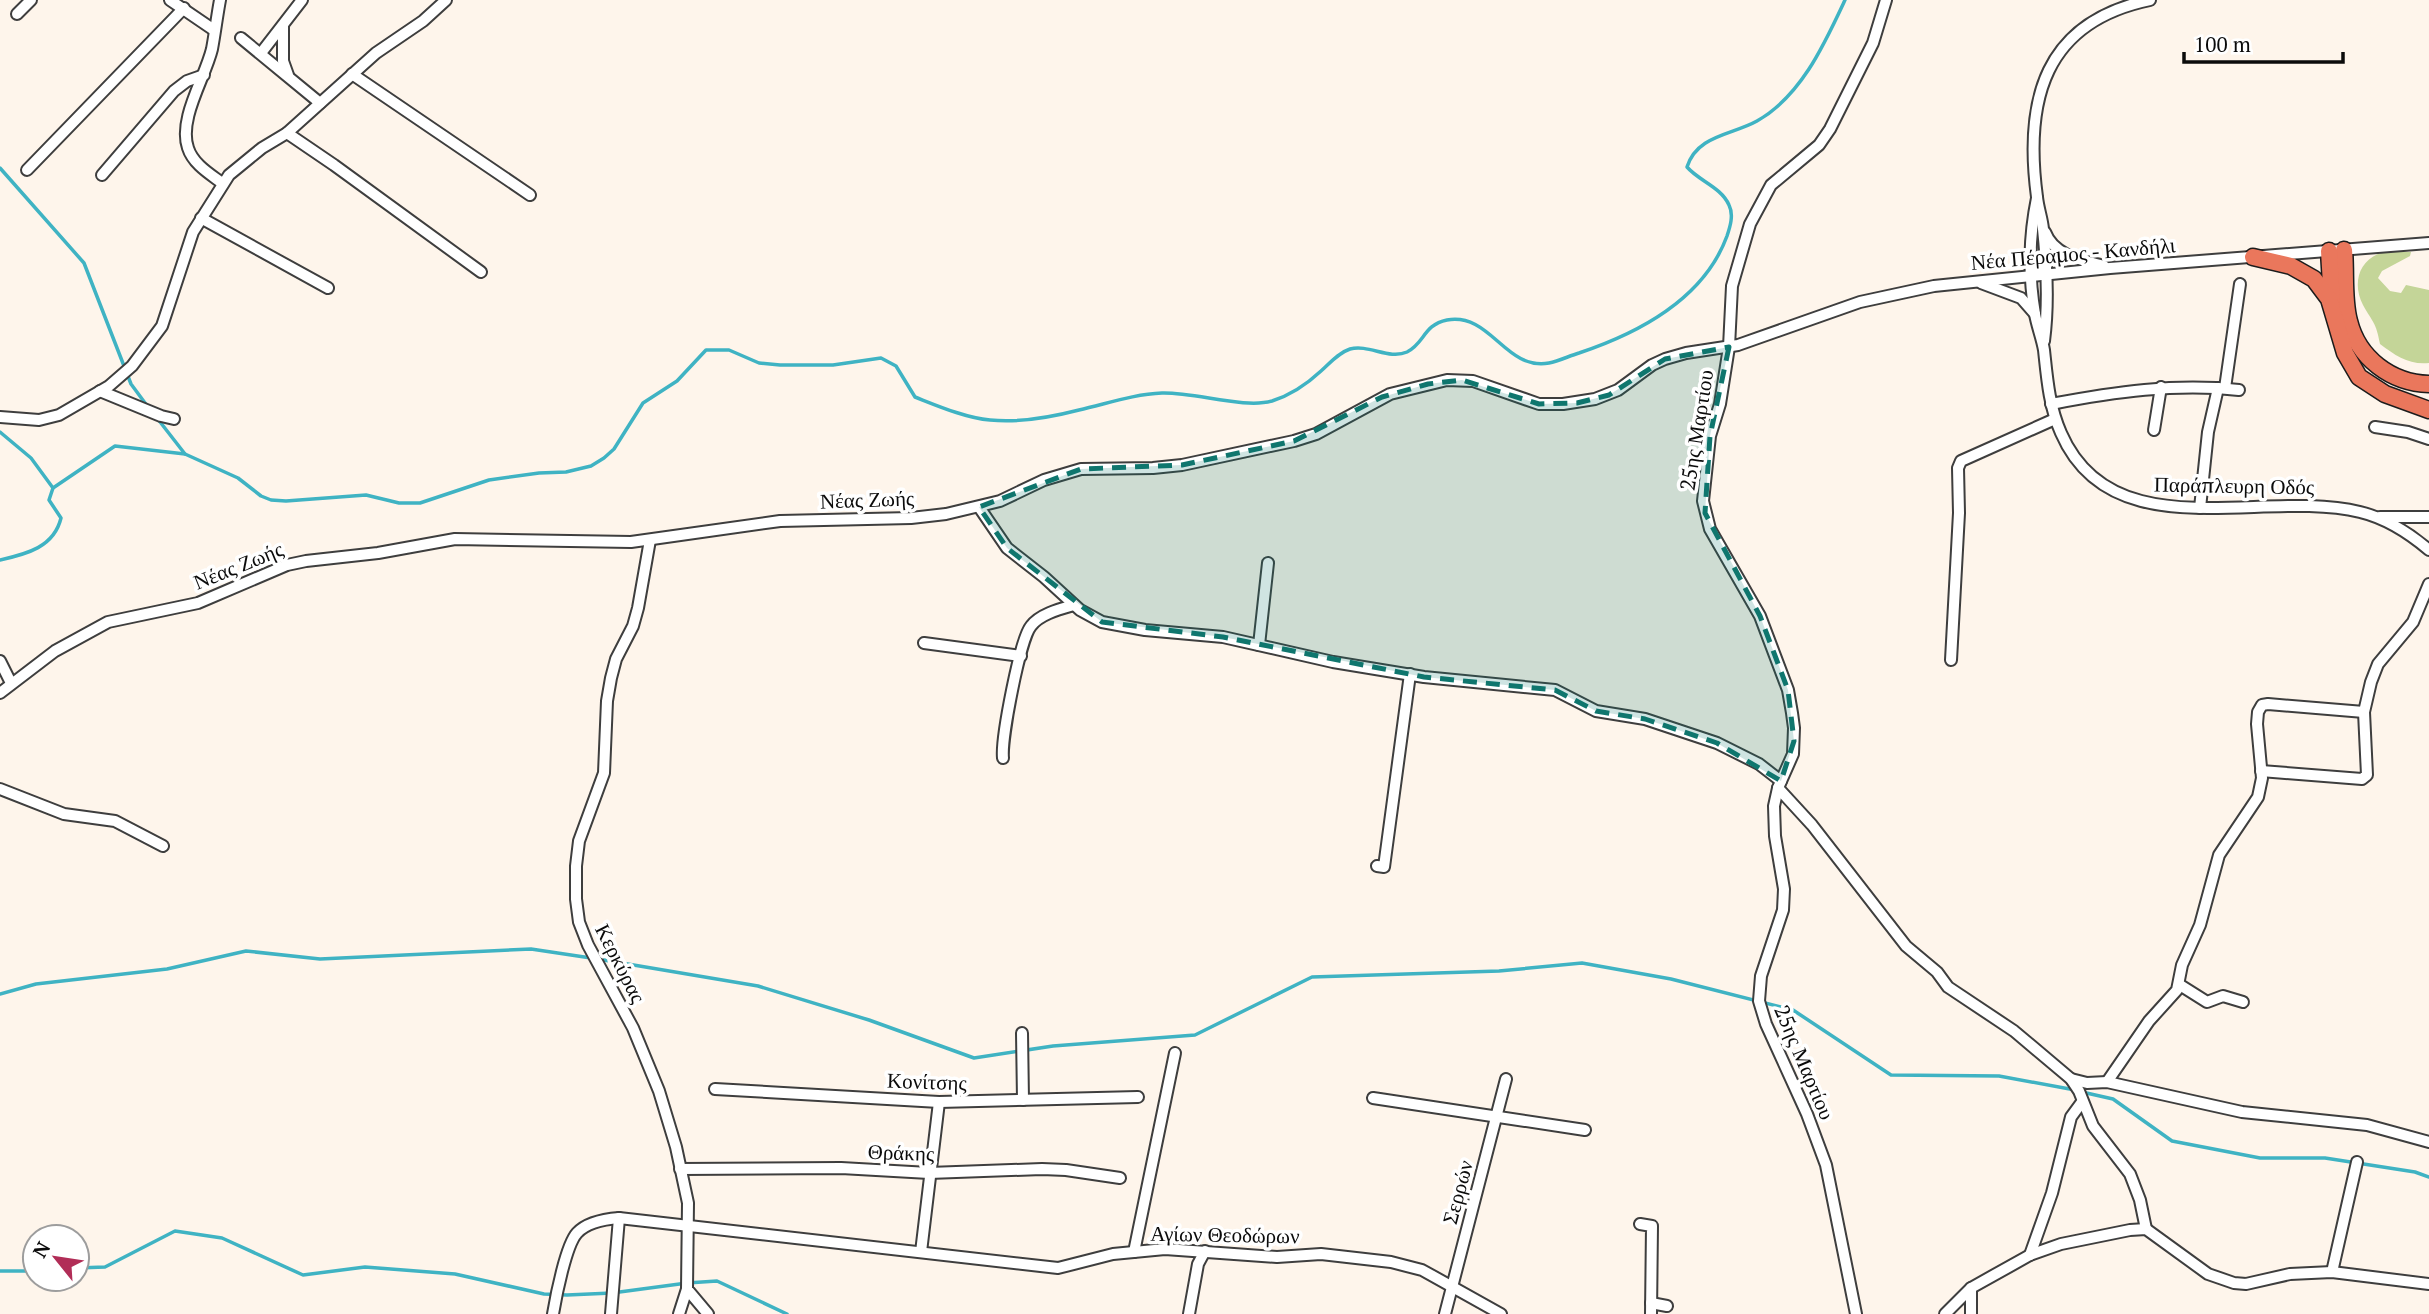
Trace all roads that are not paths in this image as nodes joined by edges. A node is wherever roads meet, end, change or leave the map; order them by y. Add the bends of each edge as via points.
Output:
1 (31, 0) edge
2 (170, 0) edge
3 (220, 0) edge
4 (302, 0) edge
5 (446, 0) edge
6 (1886, 0) edge
7 (2150, 0) edge
8 (184, 8) junction
9 (17, 14) dead end
10 (283, 26) junction
11 (214, 30) junction
12 (241, 38) dead end
13 (261, 53) junction
14 (352, 74) junction
15 (204, 75) junction
16 (288, 75) junction
17 (320, 103) junction
18 (287, 133) junction
19 (27, 170) dead end
20 (102, 175) dead end
21 (222, 183) junction
22 (530, 195) dead end
23 (2037, 198) junction
24 (201, 218) junction
25 (2043, 225) junction
26 (2429, 243) edge
27 (2337, 250) junction
28 (2253, 257) junction
29 (2110, 268) junction
30 (481, 272) dead end
31 (2046, 274) junction
32 (2031, 276) junction
33 (1975, 281) junction
34 (2240, 284) dead end
35 (328, 288) dead end
36 (2332, 309) junction
37 (2035, 314) junction
38 (1729, 347) junction
39 (2043, 347) junction
40 (2429, 384) edge
41 (2161, 387) junction
42 (2222, 388) junction
43 (2239, 390) dead end
44 (100, 391) junction
45 (2051, 404) junction
46 (2429, 410) edge
47 (0, 417) edge
48 (174, 419) dead end
49 (2055, 419) junction
50 (2375, 427) dead end
51 (2154, 430) dead end
52 (2429, 439) edge
53 (978, 507) junction
54 (2200, 508) junction
55 (2377, 517) junction
56 (2429, 517) edge
57 (650, 540) junction
58 (2429, 550) edge
59 (1268, 563) dead end
60 (2429, 584) edge
61 (1074, 605) junction
62 (924, 643) dead end
63 (1259, 645) junction
64 (1021, 656) junction
65 (1951, 660) dead end
66 (0, 661) edge
67 (1410, 674) junction
68 (10, 683) junction
69 (0, 692) edge
70 (2364, 712) junction
71 (1003, 758) dead end
72 (2261, 771) junction
73 (1780, 784) junction
74 (0, 789) edge
75 (163, 846) dead end
76 (1377, 866) dead end
77 (2180, 985) junction
78 (2243, 1002) dead end
79 (1022, 1033) dead end
80 (1175, 1053) dead end
81 (1506, 1079) dead end
82 (2071, 1079) junction
83 (2107, 1082) junction
84 (715, 1089) dead end
85 (1138, 1097) dead end
86 (1373, 1098) dead end
87 (1023, 1100) junction
88 (939, 1102) junction
89 (2082, 1102) junction
90 (1496, 1118) junction
91 (1585, 1130) dead end
92 (2429, 1142) edge
93 (2357, 1163) dead end
94 (680, 1170) junction
95 (929, 1173) junction
96 (1121, 1178) dead end
97 (619, 1218) junction
98 (1640, 1224) dead end
99 (687, 1227) junction
100 (2146, 1229) junction
101 (1205, 1251) junction
102 (921, 1252) junction
103 (1134, 1252) junction
104 (2031, 1255) junction
105 (2332, 1272) junction
106 (2429, 1284) edge
107 (1452, 1286) junction
108 (1971, 1288) junction
109 (687, 1289) junction
110 (1667, 1306) dead end
111 (1651, 1308) edge
112 (553, 1314) edge
113 (611, 1314) edge
114 (679, 1314) edge
115 (708, 1314) edge
116 (1189, 1314) edge
117 (1445, 1314) edge
118 (1502, 1314) edge
119 (1856, 1314) edge
120 (1945, 1314) edge
121 (1971, 1314) edge

1 - 9 street
2 - 8 street
3 - 11 street
4 - 10 street
5 - 14 street
6 - 38 street, 25ης Μαρτίου via 1873,43 1830,129 1819,145 1771,185 1750,224 1732,286
7 - 23 street, Παράπλευρη Οδός via 2103,14 2076,34 2055,59 2035,112
8 - 11 street
8 - 19 street
10 - 13 street
10 - 16 street via 283,61
11 - 15 street
12 - 13 street
13 - 16 street
14 - 17 street
14 - 22 street
15 - 20 street via 174,91
15 - 21 street via 187,120 188,150
16 - 17 street
17 - 18 street
18 - 21 street via 248,158
18 - 30 street
21 - 24 street
23 - 25 street, Παράπλευρη Οδός
23 - 32 street, Παράπλευρη Οδός via 2029,245
24 - 35 street
24 - 44 street via 157,334 132,366
25 - 29 street via 2060,251
25 - 31 street, Παράπλευρη Οδός
26 - 27 street, Νέα Πέραμος - Κανδήλι
27 - 28 street, Νέα Πέραμος - Κανδήλι
27 - 36 highway
27 - 40 highway via 2353,334 2360,347 2395,377
28 - 29 street, Νέα Πέραμος - Κανδήλι
28 - 36 highway via 2303,271 2324,289
29 - 31 street, Νέα Πέραμος - Κανδήλι
31 - 32 street, Νέα Πέραμος - Κανδήλι
31 - 39 street, Παράπλευρη Οδός
32 - 33 street, Νέα Πέραμος - Κανδήλι
32 - 37 street, Παράπλευρη Οδός
33 - 37 street via 2021,298
33 - 38 street, Νέα Πέραμος - Κανδήλι via 1860,302
34 - 42 street
36 - 46 highway via 2345,354 2360,377 2385,394
37 - 39 street, Παράπλευρη Οδός
38 - 53 street, Νέας Ζωής via 1665,359 1618,390 1586,401 1539,404 1462,380 1428,384 1382,397 1316,434 1294,441 1182,465 1081,468
38 - 73 street, 25ης Μαρτίου via 1710,436 1703,501 1725,557 1760,616 1788,690 1793,754
39 - 45 street, Παράπλευρη Οδός
41 - 42 street
41 - 45 street
41 - 51 street
42 - 43 street
42 - 54 street via 2208,432
44 - 47 street via 49,419
44 - 48 street
45 - 49 street, Παράπλευρη Οδός
49 - 54 street, Παράπλευρη Οδός via 2075,458 2108,488 2146,503
49 - 65 street via 1961,461
50 - 52 street
53 - 57 street, Νέας Ζωής via 911,518 780,521
53 - 61 street via 1007,548
54 - 55 street, Παράπλευρη Οδός via 2307,505
55 - 56 street
55 - 58 street, Παράπλευρη Οδός
57 - 68 street, Νέας Ζωής via 466,538 297,562 198,603 108,622
57 - 94 street, Κερκύρας via 633,626 611,678 604,772 579,841 576,900 588,945 634,1028 659,1091
59 - 63 street
60 - 70 street via 2413,622 2378,664
61 - 63 street via 1090,617 1117,626
61 - 64 street via 1031,625
62 - 64 street
63 - 67 street
64 - 71 street
66 - 68 street
67 - 73 street via 1555,690 1596,711 1645,719 1717,743 1759,764
67 - 76 street via 1384,867
68 - 69 street, Νέας Ζωής
70 - 72 street via 2262,705 2256,724
70 - 72 street via 2367,775 2362,779
72 - 77 street via 2258,797 2219,855 2200,925 2182,965
73 - 82 street via 1906,946 1948,987 2014,1031
73 - 119 street, 25ης Μαρτίου via 1773,820 1783,911 1761,976 1759,1001 1826,1165
74 - 75 street via 64,814 115,821
77 - 78 street via 2207,1002 2223,996
77 - 83 street
79 - 87 street
80 - 103 street
81 - 90 street, Σερρών
82 - 83 street
82 - 89 street
83 - 92 street via 2242,1112 2367,1125
84 - 88 street, Κονίτσης
85 - 87 street, Κονίτσης
86 - 90 street
87 - 88 street, Κονίτσης
88 - 95 street
89 - 100 street via 2093,1126 2130,1174
89 - 104 street via 2071,1117
90 - 91 street
90 - 107 street, Σερρών
93 - 105 street
94 - 95 street, Θράκης via 841,1168
94 - 99 street, Κερκύρας via 688,1203
95 - 96 street, Θράκης via 1042,1169
95 - 102 street
97 - 99 street, Αγίων Θεοδώρων
97 - 112 street via 590,1224 577,1233
97 - 113 street
98 - 111 street via 1652,1226
99 - 102 street, Αγίων Θεοδώρων
99 - 109 street, Κερκύρας
100 - 104 street via 2110,1232
100 - 105 street via 2222,1280 2246,1284 2290,1274
101 - 103 street, Αγίων Θεοδώρων
101 - 107 street, Αγίων Θεοδώρων via 1277,1257 1321,1254 1391,1262 1422,1270
101 - 116 street via 1198,1264
102 - 103 street, Αγίων Θεοδώρων via 1058,1268
104 - 108 street
105 - 106 street
107 - 117 street, Σερρών
107 - 118 street, Αγίων Θεοδώρων
108 - 120 street
108 - 121 street
109 - 114 street, Κερκύρας
109 - 115 street
110 - 111 street

